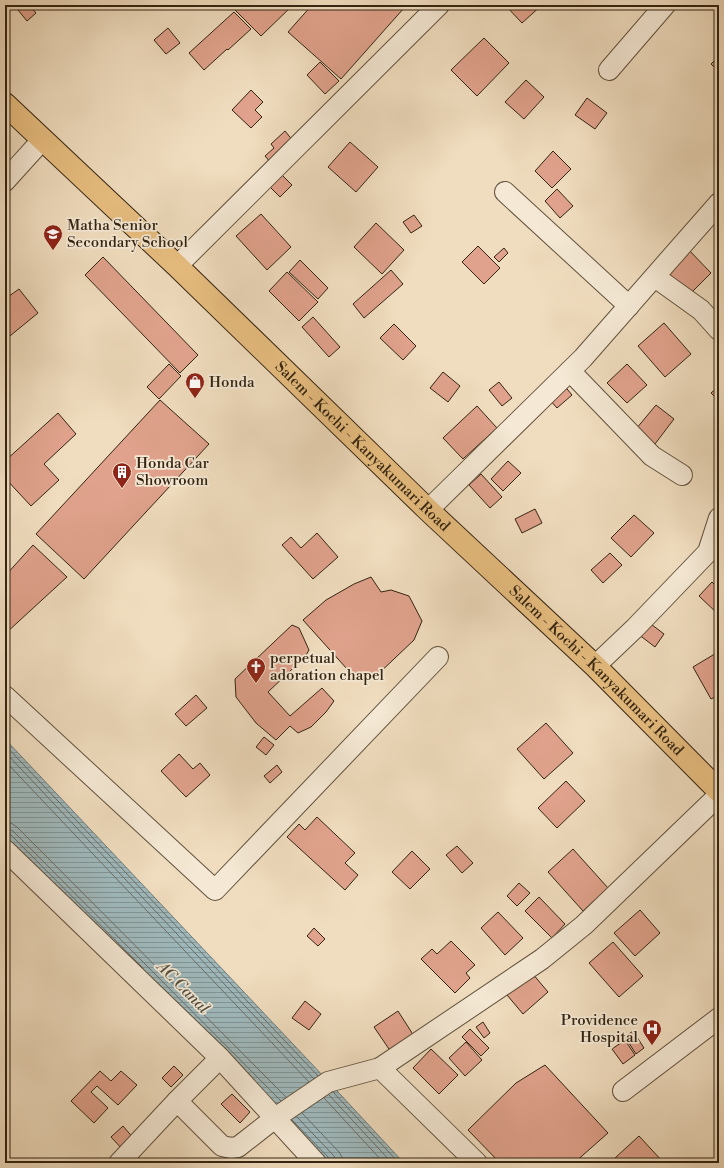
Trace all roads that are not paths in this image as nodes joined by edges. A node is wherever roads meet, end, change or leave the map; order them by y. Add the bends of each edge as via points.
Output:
1 (439, 5) edge
2 (665, 5) edge
3 (609, 70) dead end
4 (5, 104) edge
5 (43, 139) junction
6 (5, 181) edge
7 (505, 192) dead end
8 (719, 203) edge
9 (177, 266) junction
10 (655, 277) junction
11 (629, 306) junction
12 (719, 330) edge
13 (570, 371) junction
14 (682, 476) dead end
15 (428, 510) junction
16 (719, 518) edge
17 (438, 657) dead end
18 (595, 666) junction
19 (5, 696) edge
20 (719, 791) edge
21 (719, 794) edge
22 (5, 850) edge
23 (719, 1018) edge
24 (220, 1058) junction
25 (380, 1068) junction
26 (623, 1091) dead end
27 (177, 1101) junction
28 (277, 1117) junction
29 (119, 1163) edge
30 (316, 1163) edge
31 (477, 1163) edge

1 - 9 street
2 - 3 street
4 - 5 highway, Salem - Kochi - Kanyakumari Road
5 - 6 street
5 - 9 highway, Salem - Kochi - Kanyakumari Road
7 - 11 street
8 - 10 street
9 - 15 highway, Salem - Kochi - Kanyakumari Road
10 - 11 street
10 - 12 street via 701,310
11 - 13 street
13 - 14 street via 652,456
13 - 15 street
15 - 18 highway, Salem - Kochi - Kanyakumari Road
16 - 18 street via 708,552
17 - 19 street via 215,890
18 - 20 highway, Salem - Kochi - Kanyakumari Road
21 - 25 street via 584,925 542,959
22 - 24 street
23 - 26 street
24 - 27 street
24 - 28 street
25 - 28 street via 328,1082
25 - 31 street
27 - 28 street via 222,1146 231,1148 238,1147
27 - 29 street
28 - 30 street

